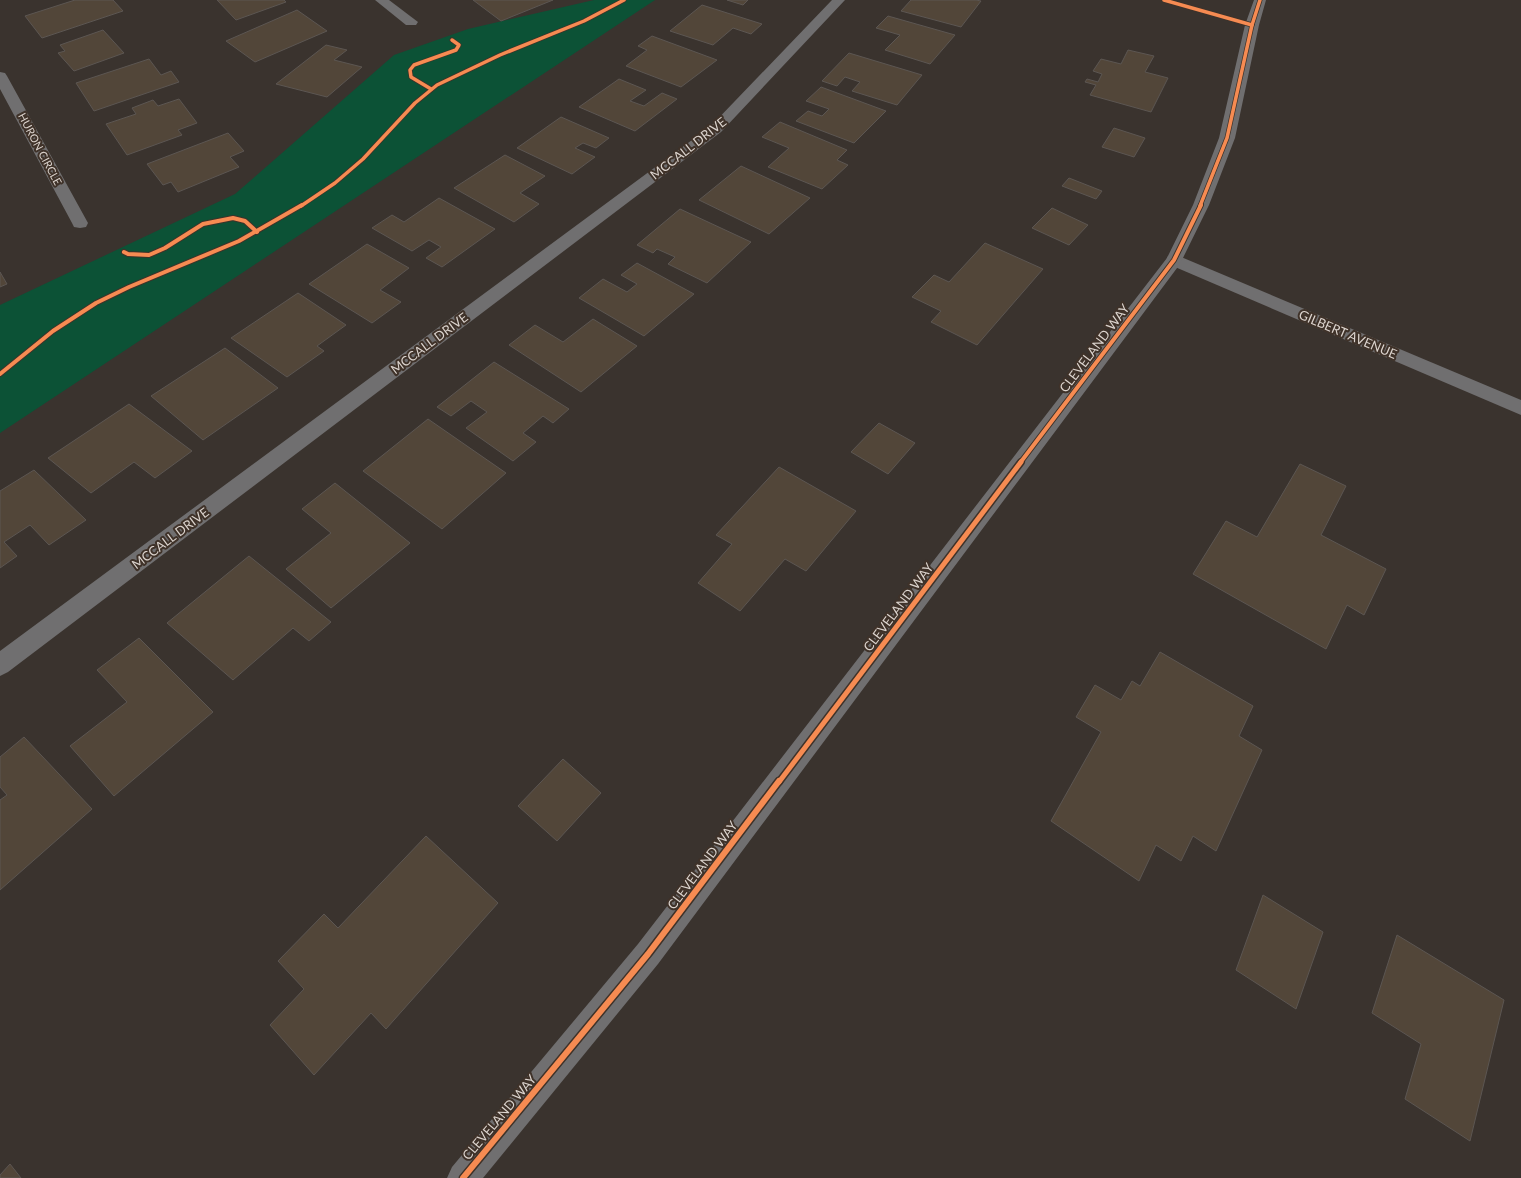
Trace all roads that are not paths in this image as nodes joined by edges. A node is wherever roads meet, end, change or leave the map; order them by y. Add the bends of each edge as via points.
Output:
1 (381, 0) edge
2 (839, 0) edge
3 (1260, 0) edge
4 (411, 22) dead end
5 (0, 76) edge
6 (80, 223) dead end
7 (1174, 260) junction
8 (1521, 408) edge
9 (0, 665) edge
10 (463, 1178) edge

1 - 4 street
2 - 9 street, MCCALL DRIVE via 716,129
3 - 7 street, CLEVELAND WAY via 1227,138 1201,205
5 - 6 street, HURON CIRCLE
7 - 8 street, GILBERT AVENUE
7 - 10 street, CLEVELAND WAY via 648,954

